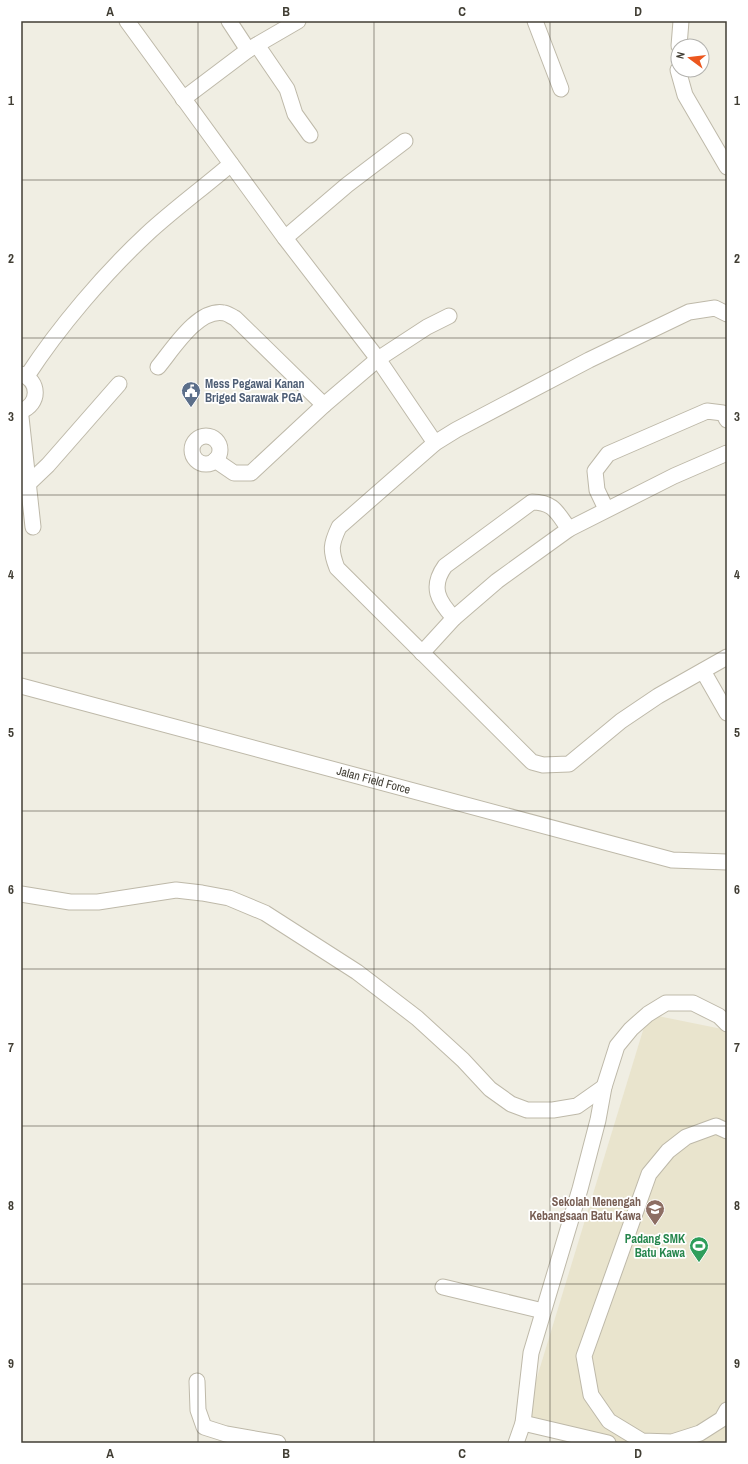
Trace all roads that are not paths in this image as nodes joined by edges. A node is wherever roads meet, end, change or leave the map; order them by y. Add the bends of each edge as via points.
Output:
1 (127, 21) edge
2 (230, 21) edge
3 (298, 21) edge
4 (535, 21) edge
5 (681, 21) edge
6 (680, 38) edge
7 (253, 48) junction
8 (680, 78) edge
9 (561, 89) dead end
10 (183, 99) junction
11 (310, 135) dead end
12 (406, 141) dead end
13 (231, 164) junction
14 (727, 167) edge
15 (285, 238) junction
16 (727, 314) edge
17 (449, 316) dead end
18 (378, 359) junction
19 (158, 366) dead end
20 (24, 375) edge
21 (119, 384) dead end
22 (324, 405) junction
23 (21, 411) edge
24 (21, 416) edge
25 (727, 420) edge
26 (435, 443) junction
27 (727, 453) edge
28 (215, 460) dead end
29 (27, 485) junction
30 (606, 509) junction
31 (33, 527) dead end
32 (569, 530) junction
33 (454, 618) junction
34 (422, 653) junction
35 (727, 657) edge
36 (702, 671) junction
37 (21, 686) edge
38 (727, 713) edge
39 (727, 862) edge
40 (21, 894) edge
41 (727, 1024) edge
42 (604, 1087) junction
43 (727, 1131) edge
44 (443, 1287) dead end
45 (544, 1311) junction
46 (197, 1381) dead end
47 (727, 1410) edge
48 (523, 1423) junction
49 (278, 1443) edge
50 (516, 1443) edge
51 (608, 1443) edge

1 - 10 street
2 - 7 street
3 - 7 street
4 - 9 street
5 - 6 street
7 - 10 street
7 - 11 street via 287,90 295,114
8 - 14 street via 685,95
10 - 13 street
12 - 15 street via 347,185
13 - 15 street
13 - 20 street via 122,258
15 - 18 street
16 - 26 street via 715,308 689,312 589,360
17 - 18 street
18 - 22 street
18 - 26 street
19 - 22 street via 198,319 210,314 224,313 235,318
20 - 23 street via 33,382 36,396 27,409
21 - 29 street via 48,465
22 - 28 street via 251,472 234,473
24 - 29 street
25 - 30 street via 723,413 707,411 608,454 595,471 597,490
26 - 34 street via 339,526 331,553 337,568
27 - 30 street
29 - 31 street
30 - 32 street
32 - 33 street via 497,581
32 - 33 street via 553,507 543,502 532,502 445,566 436,581 437,594
33 - 34 street
34 - 36 street via 532,762 543,765 570,764 621,721
35 - 36 street
36 - 38 street
37 - 39 street, Jalan Field Force via 672,860
40 - 42 street via 70,902 98,902 176,890 229,898 265,913 357,972 417,1018 490,1089 511,1104 527,1110 577,1106
41 - 42 street via 719,1016 693,1002 666,1003 648,1014 617,1046
42 - 45 street via 580,1189
43 - 47 street via 716,1126 686,1137 668,1151 649,1174 584,1356 591,1395 609,1421 642,1441 672,1442 700,1433 722,1419
44 - 45 street
45 - 48 street via 531,1353
46 - 49 street via 198,1410 204,1428
48 - 50 street
48 - 51 street

